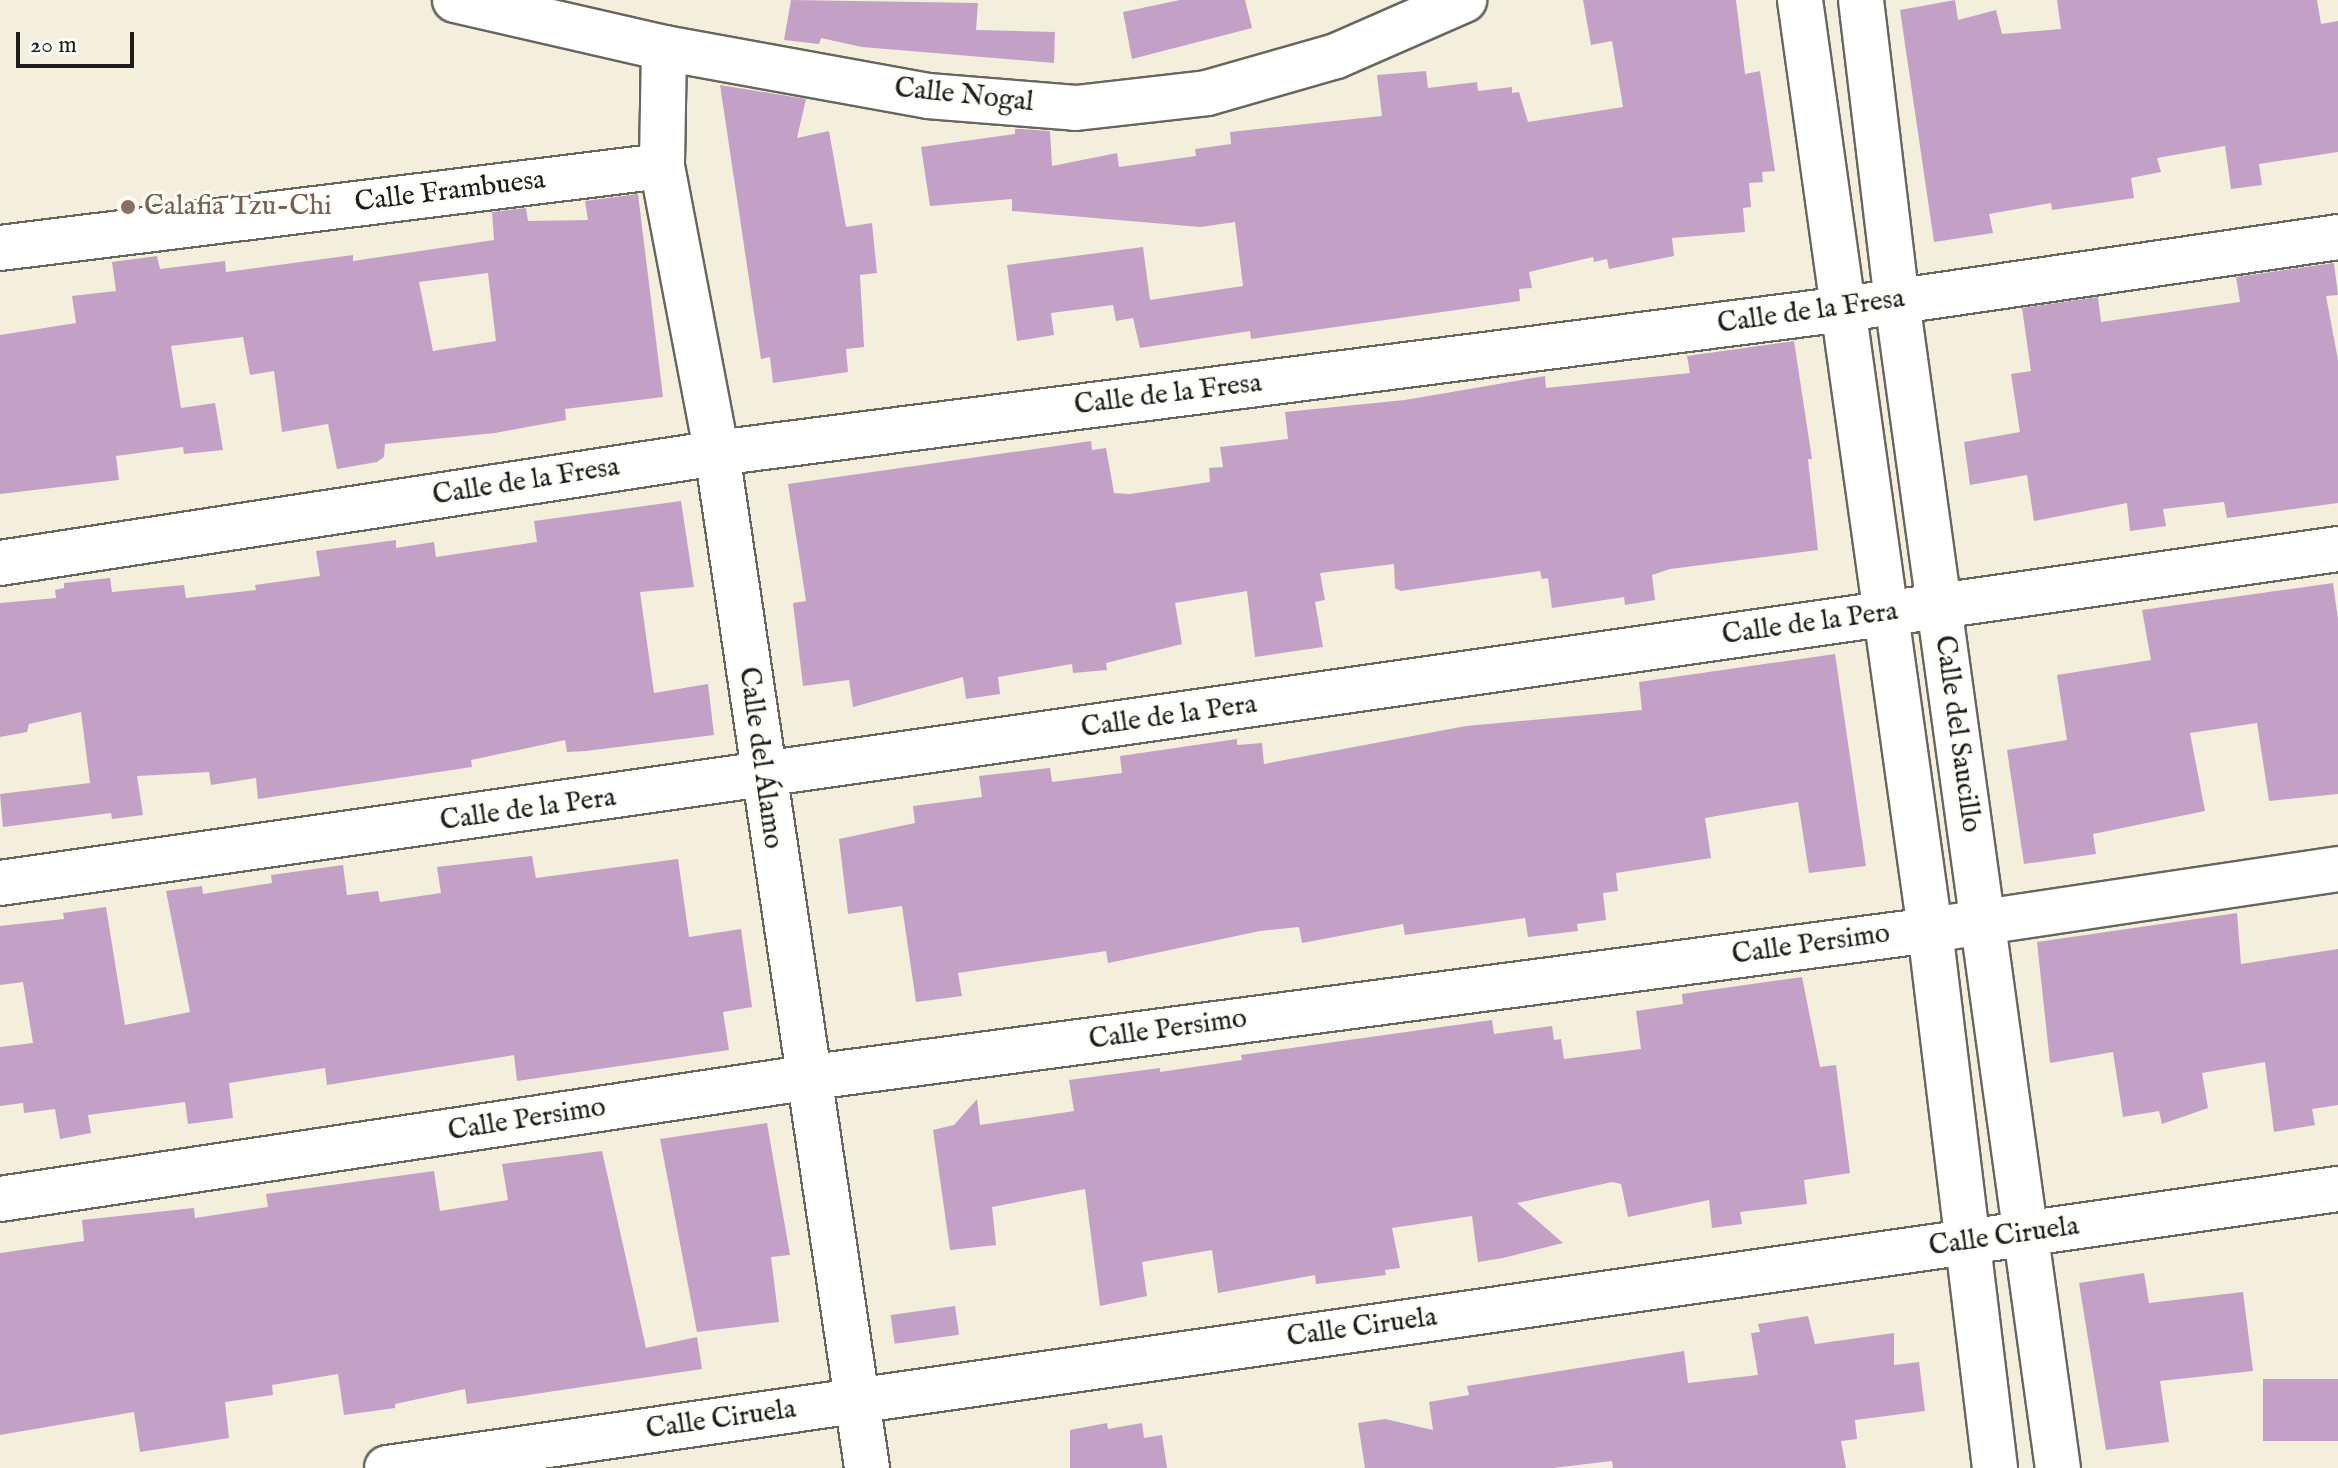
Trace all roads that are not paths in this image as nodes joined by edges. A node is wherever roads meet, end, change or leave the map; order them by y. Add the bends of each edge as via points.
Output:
1 (455, 0) edge
2 (1464, 0) edge
3 (1800, 0) edge
4 (1861, 0) edge
5 (664, 48) junction
6 (662, 166) junction
7 (2338, 237) edge
8 (0, 248) edge
9 (1897, 301) junction
10 (1845, 309) junction
11 (717, 453) junction
12 (2338, 549) edge
13 (0, 563) edge
14 (1939, 608) junction
15 (1883, 613) junction
16 (762, 777) junction
17 (2338, 869) edge
18 (0, 883) edge
19 (1985, 921) junction
20 (1930, 930) junction
21 (805, 1078) junction
22 (2338, 1189) edge
23 (0, 1199) edge
24 (2027, 1233) junction
25 (1970, 1242) junction
26 (856, 1401) junction
27 (539, 1457) edge
28 (387, 1468) edge
29 (867, 1468) edge
30 (1995, 1468) edge
31 (2058, 1468) edge

1 - 5 street, Calle Nogal
2 - 5 street, Calle Nogal via 1336,56 1207,93 1076,108 928,96
3 - 10 street, Calle del Saucillo
4 - 9 street, Calle del Saucillo
5 - 6 street, Calle del Álamo
6 - 8 street, Calle Frambuesa
6 - 11 street, Calle del Álamo
7 - 9 street, Calle de la Fresa
9 - 10 street, Calle de la Fresa
9 - 14 street, Calle del Saucillo
10 - 11 street, Calle de la Fresa
10 - 15 street, Calle del Saucillo
11 - 13 street, Calle de la Fresa
11 - 16 street, Calle del Álamo
12 - 14 street, Calle de la Pera
14 - 15 street, Calle de la Pera
14 - 19 street, Calle del Saucillo
15 - 16 street, Calle de la Pera
15 - 20 street, Calle del Saucillo
16 - 18 street, Calle de la Pera
16 - 21 street, Calle del Álamo
17 - 19 street, Calle Persimo
19 - 20 street, Calle Persimo
19 - 24 street, Calle del Saucillo
20 - 21 street, Calle Persimo
20 - 25 street, Calle del Saucillo
21 - 23 street, Calle Persimo
21 - 26 street, Calle del Álamo
22 - 24 street, Calle Ciruela
24 - 25 street, Calle Ciruela
24 - 31 street, Calle del Saucillo
25 - 26 street, Calle Ciruela
25 - 30 street, Calle del Saucillo
26 - 27 street, Calle Ciruela
26 - 29 street, Calle del Álamo
27 - 28 street, Calle Ciruela

